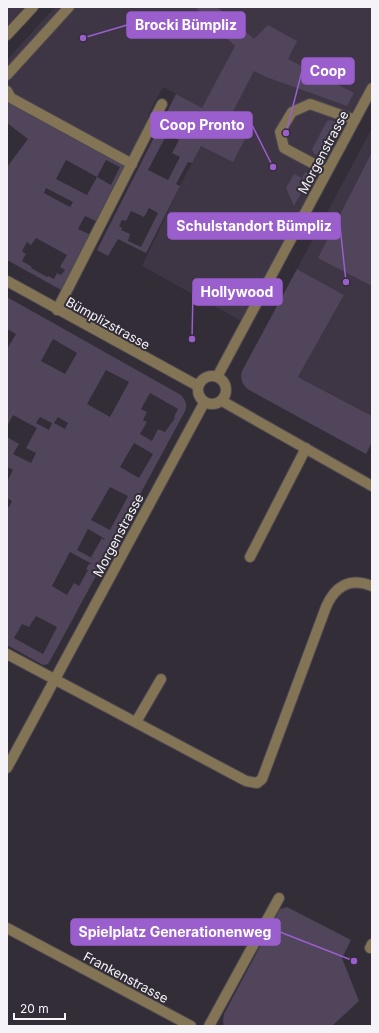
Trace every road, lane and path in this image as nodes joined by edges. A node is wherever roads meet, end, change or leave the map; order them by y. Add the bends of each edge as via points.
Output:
1 (33, 7) edge
2 (69, 7) edge
3 (7, 35) edge
4 (7, 75) edge
5 (372, 88) edge
6 (7, 91) edge
7 (162, 104) dead end
8 (355, 120) junction
9 (132, 164) junction
10 (327, 171) junction
11 (7, 281) edge
12 (58, 310) junction
13 (217, 377) junction
14 (198, 386) junction
15 (222, 401) junction
16 (204, 403) junction
17 (306, 448) junction
18 (372, 486) edge
19 (250, 557) dead end
20 (372, 586) edge
21 (7, 654) edge
22 (160, 679) dead end
23 (55, 680) junction
24 (136, 722) junction
25 (7, 768) edge
26 (279, 898) dead end
27 (7, 928) edge
28 (191, 1026) edge
29 (209, 1026) edge

1 - 3 street
2 - 4 street
5 - 8 street, Morgenstrasse
6 - 9 street via 11,98
7 - 9 street
8 - 10 street, Morgenstrasse
8 - 10 street via 310,104 292,112 280,132 284,148
9 - 12 street
10 - 13 street, Morgenstrasse
11 - 12 street, Bümplizstrasse
12 - 14 street, Bümplizstrasse
13 - 14 street via 206,377
13 - 15 street via 226,387
14 - 16 street via 198,397
15 - 16 street via 214,404
15 - 17 street
16 - 23 street, Morgenstrasse
17 - 18 street
17 - 19 street
20 - 24 street via 349,583 338,588 331,596 259,782 246,781
21 - 23 street
22 - 24 street
23 - 24 street
23 - 25 street, Morgenstrasse
26 - 29 street
27 - 28 street, Frankenstrasse

